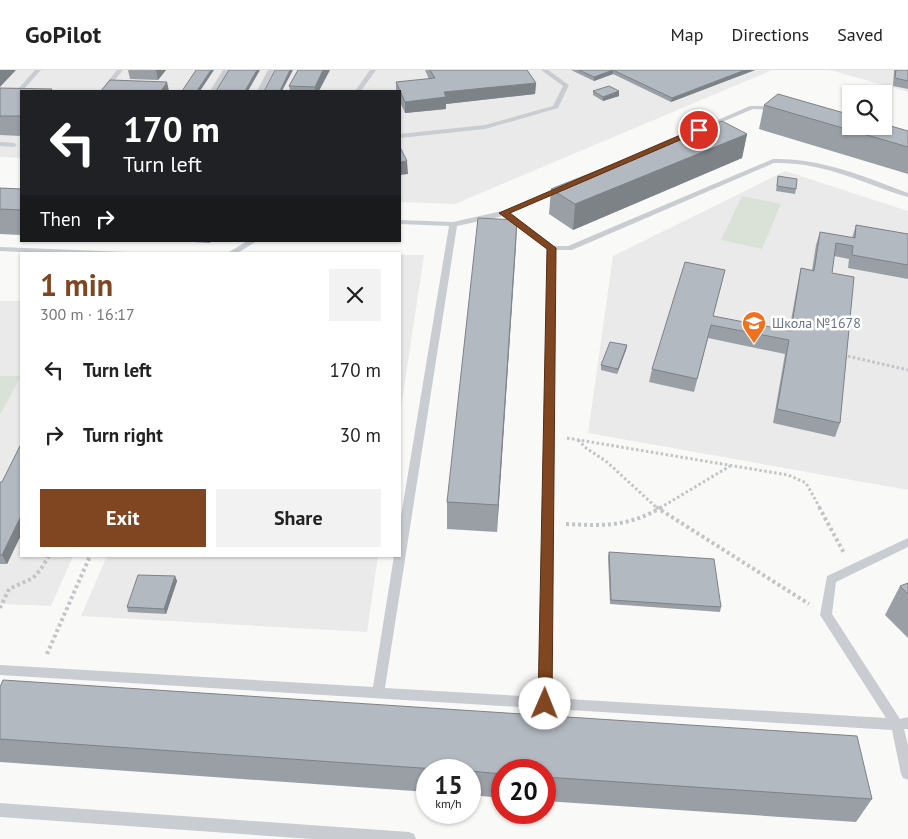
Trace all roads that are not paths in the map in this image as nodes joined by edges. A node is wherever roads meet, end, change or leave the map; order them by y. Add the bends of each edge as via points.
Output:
1 (38, 70) edge
2 (120, 70) edge
3 (226, 70) edge
4 (271, 70) edge
5 (373, 70) edge
6 (544, 70) edge
7 (20, 90) edge
8 (20, 90) edge
9 (104, 90) edge
10 (214, 90) edge
11 (261, 90) edge
12 (359, 90) edge
13 (20, 99) edge
14 (790, 111) edge
15 (401, 136) edge
16 (0, 144) edge
17 (14, 145) edge
18 (646, 152) edge
19 (566, 186) edge
20 (908, 195) edge
21 (504, 213) junction
22 (401, 222) edge
23 (453, 224) junction
24 (251, 242) edge
25 (552, 248) junction
26 (0, 249) edge
27 (76, 252) edge
28 (234, 252) edge
29 (908, 542) edge
30 (401, 550) edge
31 (400, 557) edge
32 (0, 670) edge
33 (378, 693) junction
34 (545, 704) junction
35 (902, 724) edge
36 (908, 774) edge
37 (0, 810) edge
38 (409, 839) edge

1 - 7 lane
2 - 9 lane
3 - 10 lane
4 - 11 lane
5 - 12 lane
6 - 15 lane via 566,85 556,107 485,127
8 - 13 lane via 12,99
14 - 18 lane via 752,107
16 - 17 lane
19 - 21 lane
20 - 25 lane via 818,164 792,159 773,161 569,248
21 - 23 lane
21 - 25 lane
22 - 23 lane
23 - 30 lane
24 - 28 lane
25 - 34 lane
26 - 27 lane
29 - 35 lane via 831,579 826,614
31 - 33 lane
32 - 33 lane
33 - 34 lane
34 - 35 lane
35 - 36 lane
37 - 38 lane

